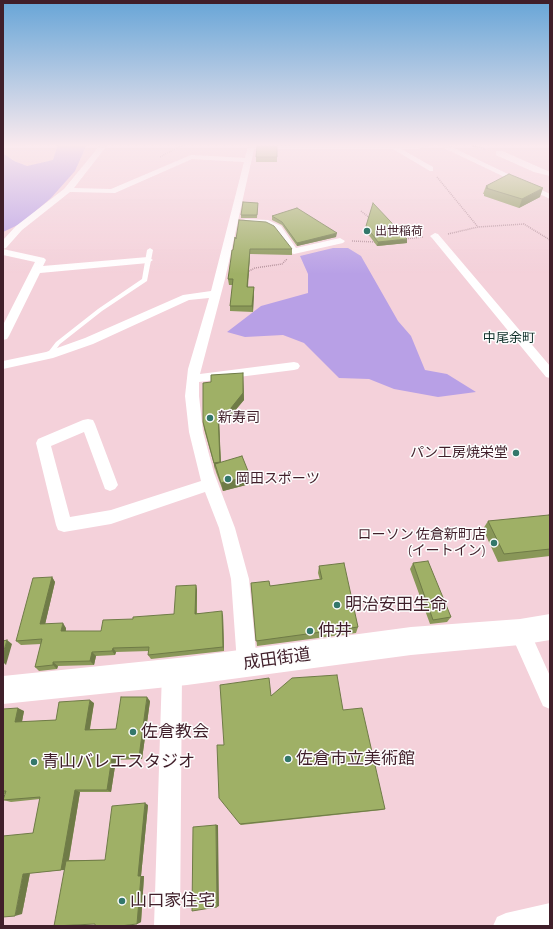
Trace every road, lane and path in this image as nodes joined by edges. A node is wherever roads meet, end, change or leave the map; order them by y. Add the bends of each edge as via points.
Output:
1 (70, 187) edge
2 (118, 187) edge
3 (243, 187) edge
4 (445, 187) edge
5 (528, 187) edge
6 (68, 190) junction
7 (550, 198) edge
8 (361, 211) dead end
9 (371, 220) edge
10 (235, 221) junction
11 (478, 227) junction
12 (399, 233) edge
13 (366, 234) edge
14 (375, 235) edge
15 (435, 236) junction
16 (423, 237) junction
17 (401, 239) edge
18 (550, 240) edge
19 (340, 241) dead end
20 (369, 242) dead end
21 (378, 242) edge
22 (3, 246) edge
23 (294, 251) junction
24 (3, 252) edge
25 (149, 255) joint
26 (37, 270) junction
27 (220, 279) junction
28 (215, 294) junction
29 (3, 336) edge
30 (49, 355) junction
31 (3, 365) edge
32 (294, 366) dead end
33 (550, 374) edge
34 (194, 379) junction
35 (210, 484) junction
36 (110, 485) dead end
37 (550, 628) edge
38 (520, 632) junction
39 (247, 663) junction
40 (172, 672) junction
41 (3, 690) edge
42 (550, 699) edge
43 (550, 916) edge
44 (167, 926) edge
45 (506, 926) edge

1 - 6 street
2 - 6 street via 112,190
3 - 10 street
4 - 11 path
5 - 7 street
6 - 22 street via 19,228
8 - 9 path
10 - 23 street via 268,222 278,228
10 - 27 street
11 - 15 path
11 - 18 path via 524,224
12 - 16 path via 419,234
13 - 14 path
15 - 16 path
15 - 33 street
16 - 17 path
19 - 23 street
20 - 21 path
23 - 27 path via 282,264 255,268 237,276
24 - 26 street via 41,260
25 - 26 street
25 - 30 lane via 146,280 100,310 58,343
26 - 29 street
27 - 28 street
28 - 30 street via 188,297 88,341
28 - 34 street via 194,369
30 - 31 street
32 - 34 street
34 - 35 street via 192,396 196,432
35 - 36 street via 111,517 64,525 43,443 88,424
35 - 39 street via 226,528 240,579
37 - 38 street, 成田街道
38 - 39 street, 成田街道 via 411,641
38 - 42 street
39 - 40 street, 成田街道
40 - 41 street, 成田街道
40 - 44 street
43 - 45 street

